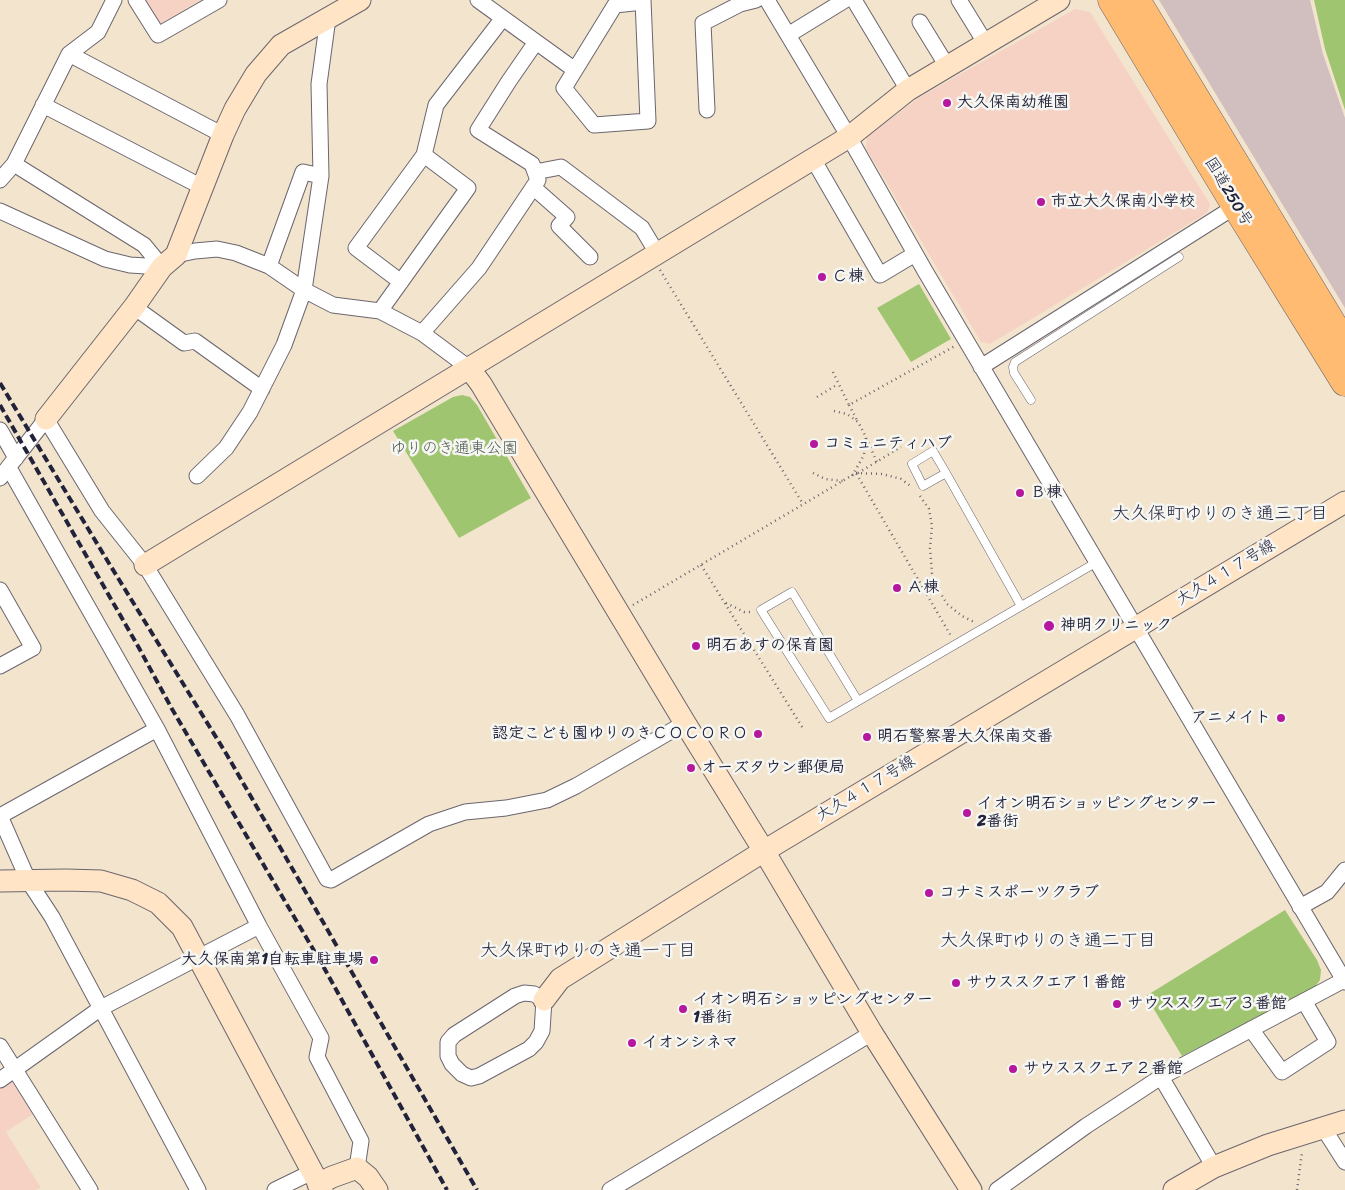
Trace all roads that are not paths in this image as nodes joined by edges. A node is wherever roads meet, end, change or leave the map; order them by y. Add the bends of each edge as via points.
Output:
1 (114, 0) edge
2 (136, 0) edge
3 (219, 0) edge
4 (478, 0) edge
5 (756, 0) edge
6 (767, 0) edge
7 (845, 0) edge
8 (854, 0) edge
9 (959, 0) edge
10 (1059, 0) edge
11 (1112, 0) edge
12 (1136, 0) edge
13 (354, 1) edge
14 (643, 1) edge
15 (328, 18) junction
16 (503, 18) junction
17 (920, 22) dead end
18 (788, 35) junction
19 (536, 42) junction
20 (986, 44) junction
21 (69, 54) junction
22 (947, 66) junction
23 (575, 70) junction
24 (908, 90) junction
25 (43, 105) junction
26 (707, 110) dead end
27 (223, 135) junction
28 (849, 137) junction
29 (424, 155) junction
30 (813, 159) junction
31 (14, 164) junction
32 (321, 176) junction
33 (0, 180) edge
34 (534, 180) junction
35 (204, 188) junction
36 (1236, 206) junction
37 (0, 211) edge
38 (915, 254) junction
39 (655, 255) junction
40 (590, 257) dead end
41 (1179, 257) dead end
42 (169, 261) junction
43 (269, 266) junction
44 (401, 282) junction
45 (304, 290) junction
46 (134, 307) junction
47 (380, 311) junction
48 (422, 334) junction
49 (1345, 345) edge
50 (981, 367) junction
51 (469, 368) junction
52 (1345, 382) edge
53 (262, 389) junction
54 (1031, 400) dead end
55 (46, 419) junction
56 (0, 430) edge
57 (8, 468) edge
58 (946, 473) junction
59 (197, 476) dead end
60 (1345, 502) edge
61 (1097, 562) junction
62 (145, 565) junction
63 (0, 590) edge
64 (1021, 606) junction
65 (1135, 627) junction
66 (0, 666) edge
67 (858, 701) junction
68 (685, 723) junction
69 (157, 729) junction
70 (0, 816) edge
71 (764, 851) junction
72 (1345, 870) edge
73 (0, 881) edge
74 (29, 882) junction
75 (1300, 907) junction
76 (259, 926) junction
77 (199, 956) junction
78 (1344, 981) edge
79 (544, 1000) junction
80 (1304, 1002) junction
81 (101, 1008) junction
82 (1252, 1029) junction
83 (872, 1033) junction
84 (0, 1046) edge
85 (13, 1069) junction
86 (1161, 1077) junction
87 (0, 1080) edge
88 (1345, 1121) edge
89 (1314, 1132) junction
90 (1345, 1162) edge
91 (1214, 1167) junction
92 (357, 1168) junction
93 (317, 1182) edge
94 (90, 1190) edge
95 (198, 1190) edge
96 (275, 1190) edge
97 (377, 1190) edge
98 (610, 1190) edge
99 (971, 1190) edge
100 (997, 1190) edge
101 (1174, 1190) edge

1 - 21 street via 98,32
2 - 3 street via 158,35
4 - 16 street
5 - 26 street via 740,4 703,23
6 - 18 street
7 - 18 street
8 - 24 street
9 - 20 street
10 - 20 street
11 - 36 highway, 国道250号
12 - 49 highway, 国道250号
13 - 15 street
14 - 23 street via 615,5
14 - 23 street via 648,122 594,125 564,88
15 - 27 street via 281,45 256,74
15 - 32 street via 319,84
16 - 19 street
16 - 29 street via 436,105
17 - 22 street
18 - 28 street
19 - 23 street
19 - 34 street via 478,130 532,164
20 - 22 street
21 - 25 street
21 - 27 street
22 - 24 street
24 - 28 street
25 - 31 street
25 - 35 street
27 - 35 street
28 - 30 street
28 - 38 street
29 - 44 street via 468,188
29 - 44 street via 356,248
30 - 38 street via 880,275
30 - 39 street
31 - 33 street
31 - 42 street
32 - 43 street via 303,172
32 - 45 street
34 - 39 street via 561,167 642,228
34 - 40 street via 567,217 559,226
34 - 48 street via 478,268
35 - 42 street
36 - 50 street
36 - 52 highway, 国道250号
37 - 42 street via 105,259 130,265
38 - 50 street
39 - 51 street
41 - 54 lane via 1016,362 1014,373
42 - 43 street via 195,251 217,249
42 - 46 street
43 - 45 street
44 - 47 street
45 - 47 street via 333,305
45 - 53 street via 284,345
46 - 53 street via 184,342 196,341
46 - 55 street
47 - 48 street
48 - 51 street
50 - 61 street
51 - 62 street
51 - 68 street
53 - 59 street via 226,448
55 - 57 street
55 - 62 street via 102,511
56 - 57 street
57 - 69 street
58 - 58 lane via 932,451 912,464 923,486
58 - 64 lane
60 - 65 street, 大久４１７号線
61 - 64 lane
61 - 65 street
62 - 68 street via 237,715 331,880 429,824 465,812 546,800
63 - 66 street via 33,648
64 - 67 lane
65 - 71 street, 大久４１７号線
65 - 75 street
67 - 67 lane via 829,718 761,610 792,592
68 - 71 street
69 - 70 street
69 - 76 street
70 - 74 street
71 - 79 street, 大久４１７号線 via 560,979
71 - 83 street
72 - 75 street via 1327,892
73 - 74 street
74 - 77 street via 101,881 132,890 158,903 182,927
74 - 81 street via 52,917
75 - 78 street
76 - 77 street
76 - 92 street via 320,1038 317,1057 361,1141
77 - 81 street
77 - 93 street
78 - 80 street
79 - 79 street via 534,994 515,996 454,1035 448,1042 448,1056 452,1064 471,1078 529,1049 542,1031
80 - 82 street
80 - 82 street via 1328,1042 1282,1072
81 - 85 street
81 - 95 street
82 - 86 street
83 - 98 street
83 - 99 street
84 - 85 street
85 - 87 street
85 - 94 street
86 - 91 street
86 - 100 street
88 - 89 street
89 - 90 street
89 - 91 street via 1268,1145
91 - 101 street
92 - 93 street
92 - 97 street
93 - 96 street

